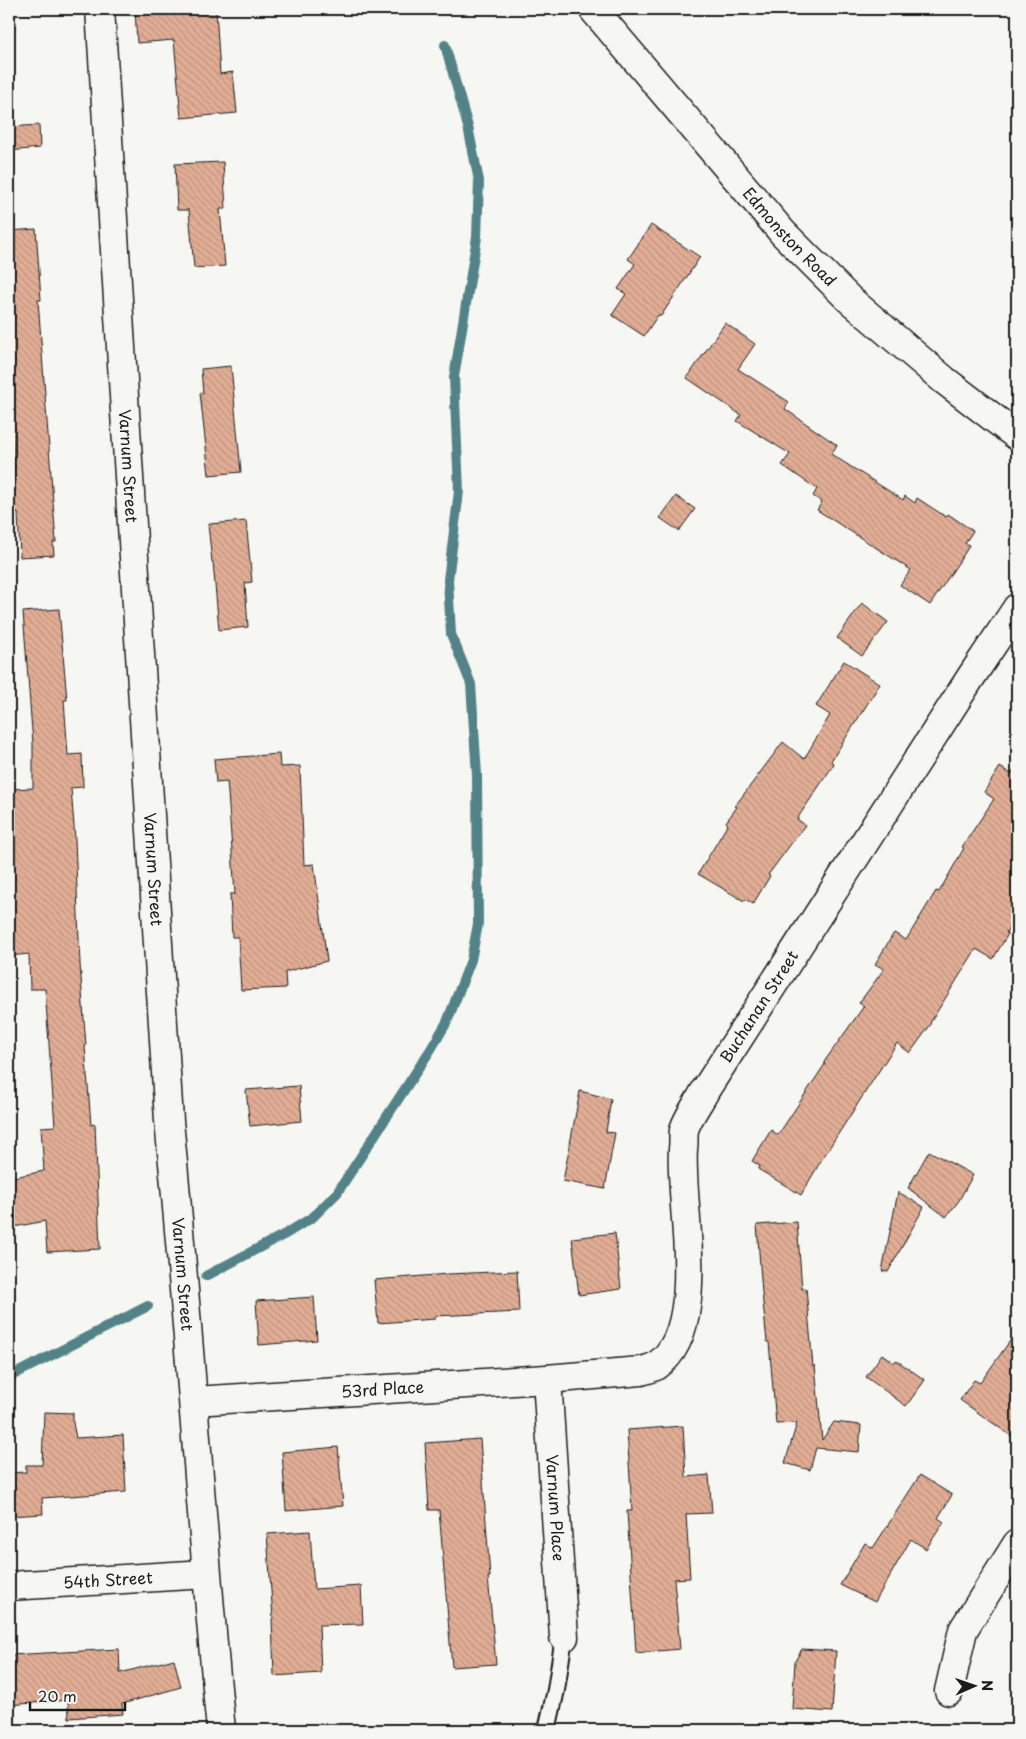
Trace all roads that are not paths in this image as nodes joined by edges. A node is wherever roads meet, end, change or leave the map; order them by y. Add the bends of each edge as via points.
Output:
1 (100, 9) edge
2 (593, 9) edge
3 (1017, 436) edge
4 (1017, 608) edge
5 (559, 1378) junction
6 (194, 1401) junction
7 (1017, 1544) edge
8 (206, 1574) junction
9 (9, 1586) edge
10 (564, 1637) joint
11 (949, 1691) dead end
12 (221, 1730) edge
13 (547, 1730) edge

1 - 6 street, Varnum Street via 169,1120
2 - 3 street, Edmonston Road via 783,233 850,299 944,380
4 - 5 street, Buchanan Street via 684,1129 682,1170 689,1282 687,1311 680,1335 670,1352 655,1366 641,1371
5 - 6 street, 53rd Place
5 - 10 street, Varnum Place
6 - 8 street, Varnum Street
7 - 11 street via 963,1630
8 - 9 street, 54th Street
8 - 12 street, Varnum Street
10 - 13 lane

